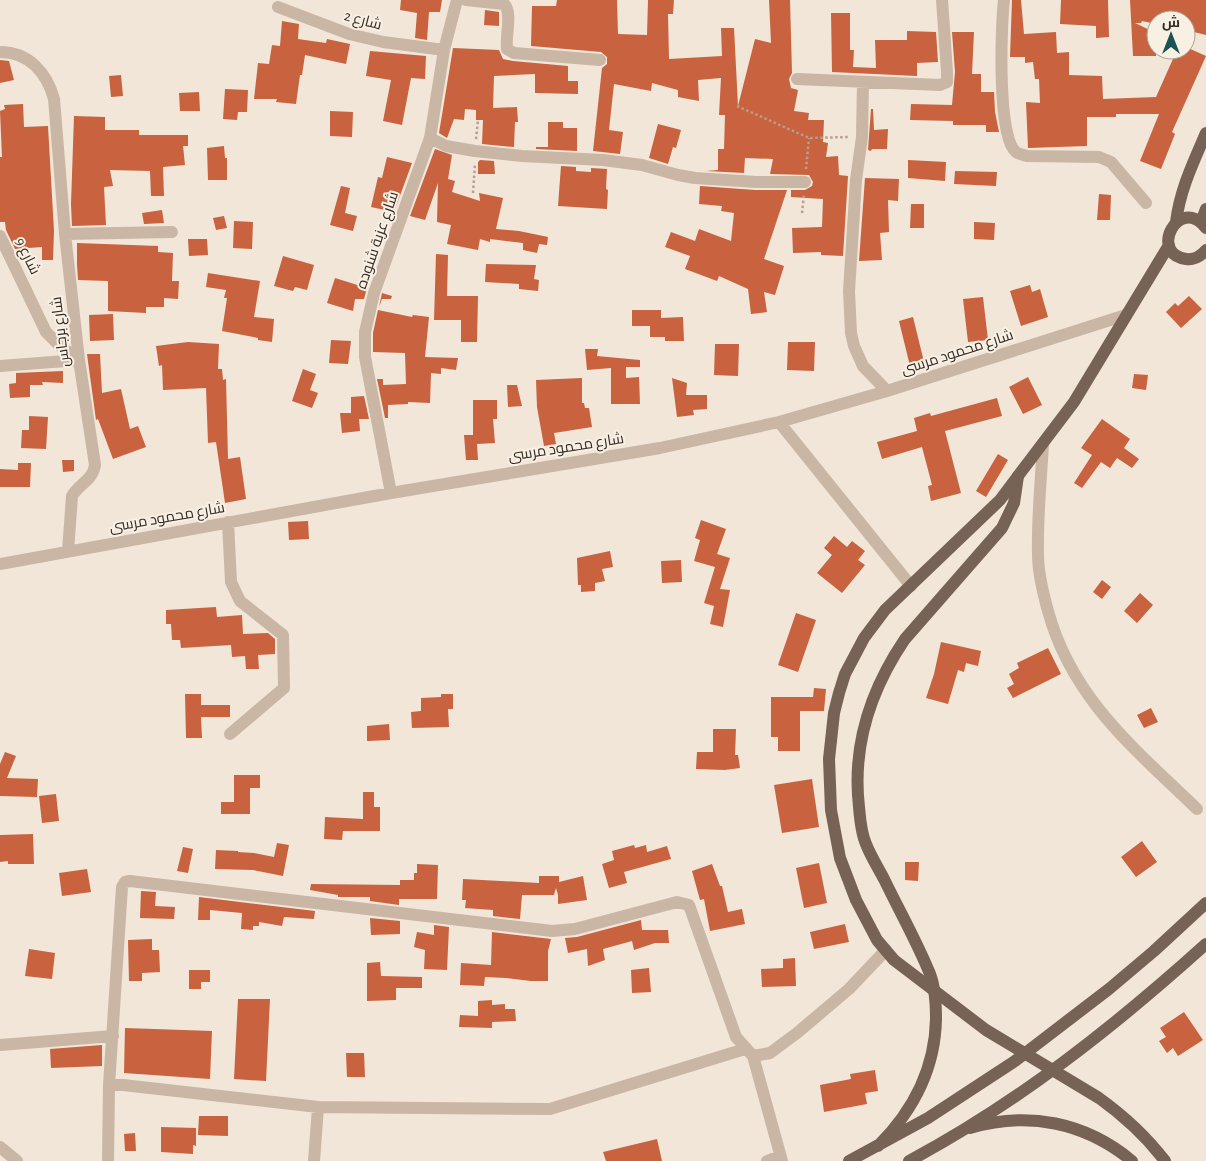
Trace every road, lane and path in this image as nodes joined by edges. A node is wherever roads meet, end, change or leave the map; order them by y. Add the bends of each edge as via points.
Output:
1 (457, 0) edge
2 (466, 0) edge
3 (942, 0) edge
4 (1004, 0) edge
5 (278, 7) dead end
6 (444, 50) junction
7 (0, 52) edge
8 (600, 60) dead end
9 (797, 79) dead end
10 (863, 82) junction
11 (737, 106) dead end
12 (1206, 133) edge
13 (862, 137) junction
14 (430, 138) junction
15 (805, 182) dead end
16 (1146, 203) dead end
17 (1206, 209) edge
18 (1176, 222) junction
19 (1203, 225) edge
20 (172, 232) dead end
21 (66, 234) junction
22 (0, 236) edge
23 (1169, 245) junction
24 (1204, 254) edge
25 (1126, 315) junction
26 (79, 360) junction
27 (0, 366) edge
28 (888, 391) junction
29 (779, 422) junction
30 (1043, 444) junction
31 (1018, 476) junction
32 (391, 492) junction
33 (228, 522) junction
34 (68, 551) junction
35 (0, 564) edge
36 (912, 586) junction
37 (230, 734) dead end
38 (1197, 809) dead end
39 (1206, 903) edge
40 (1206, 944) edge
41 (886, 950) junction
42 (113, 1036) junction
43 (0, 1045) edge
44 (749, 1053) junction
45 (109, 1085) junction
46 (318, 1107) junction
47 (967, 1128) junction
48 (0, 1146) edge
49 (878, 1146) junction
50 (781, 1158) edge
51 (17, 1161) edge
52 (108, 1161) edge
53 (314, 1161) edge
54 (767, 1161) edge
55 (849, 1161) edge
56 (909, 1161) edge
57 (1132, 1161) edge
58 (1165, 1161) edge

1 - 6 street, شارع عزبة شنوده
2 - 8 street via 504,4 508,8 507,49 514,53
3 - 10 street via 946,82 940,85
4 - 16 street via 1001,75 1009,142 1015,152 1027,156 1099,157 1111,162
5 - 6 street, شارع 2 via 349,34
6 - 14 street, شارع عزبة شنوده
7 - 21 street, شارع برجاس via 19,55 32,62 50,85
9 - 10 street
10 - 13 street
11 - 13 path via 809,138
12 - 18 main road via 1183,186
13 - 28 street via 849,291 851,333 864,366
14 - 15 street via 446,146 475,151 603,160 642,165 696,178
14 - 32 street, شارع عزبة شنوده via 374,293 365,332 365,357
17 - 19 main road
18 - 19 main road via 1188,218
18 - 23 main road via 1169,232
20 - 21 street
21 - 26 street, شارع برجاس
22 - 26 street, شارع 9 via 46,332
23 - 24 main road via 1171,251 1182,259
23 - 25 main road
25 - 28 street, شارع محمود مرسى
25 - 30 main road via 1074,402
26 - 27 street
26 - 34 street, شارع برجاس via 95,465 92,476 72,496
28 - 29 street, شارع محمود مرسى
29 - 32 street, شارع محمود مرسى via 660,448
29 - 36 street
30 - 31 main road
30 - 38 street via 1038,556 1045,600 1058,642 1078,682 1105,718
31 - 36 main road via 1000,500
31 - 49 main road, bridge via 1014,503 1002,528 905,639 894,656 875,693 863,733 858,800 866,844 931,975 936,1011 934,1047 923,1084 904,1118
32 - 33 street, شارع محمود مرسى
33 - 34 street, شارع محمود مرسى
33 - 37 street via 231,582 240,600 283,635 284,688
34 - 35 street, شارع محمود مرسى
36 - 41 main road via 885,610 864,638 845,674 837,700 829,759 831,810 840,858 856,900 877,940
39 - 49 main road, bridge via 1154,952 1015,1061 936,1113
40 - 47 main road, bridge via 1082,1048
41 - 44 street via 849,989 798,1033 770,1053
41 - 58 main road via 894,960 986,1030 1115,1110 1146,1138
42 - 43 street
42 - 44 street via 122,887 124,882 130,881 552,931 575,929 677,902 684,903 689,905 736,1037
42 - 45 street
44 - 46 street via 550,1109
44 - 50 street
45 - 46 street
45 - 52 street
46 - 53 street
47 - 56 main road, bridge
47 - 57 main road via 1002,1120 1056,1122 1106,1142
48 - 51 street
49 - 55 main road, bridge
50 - 54 street

